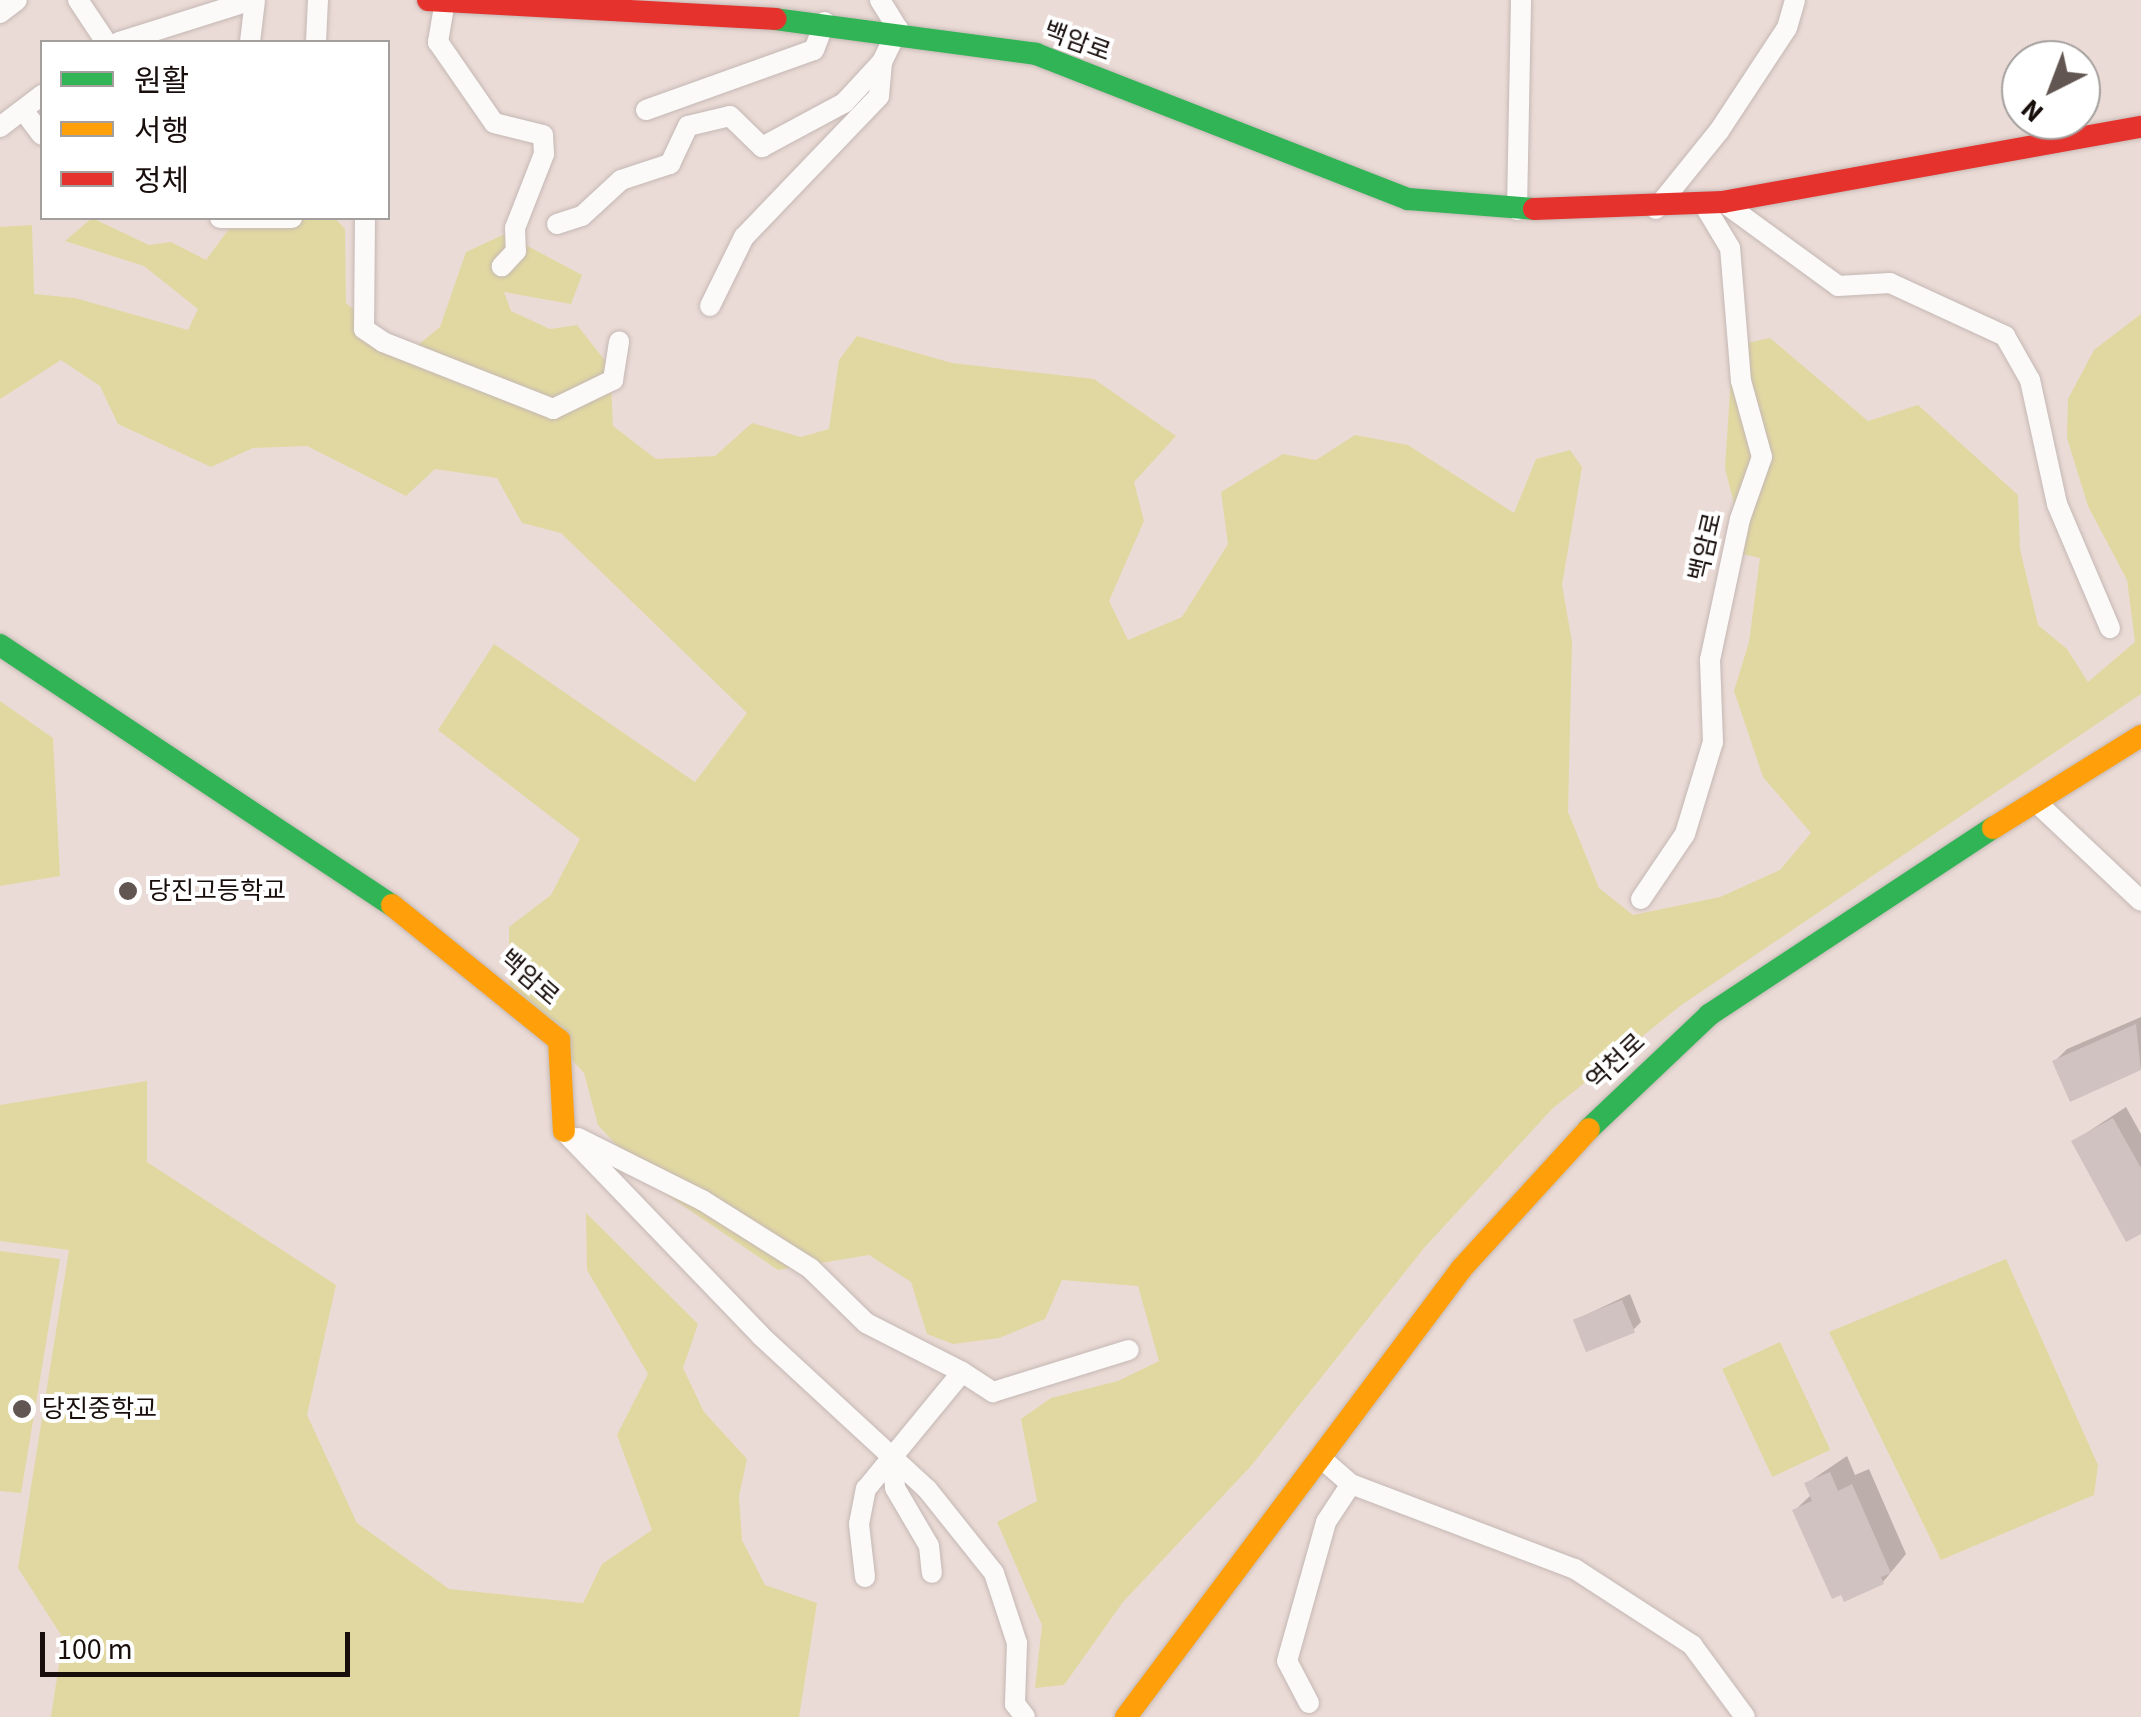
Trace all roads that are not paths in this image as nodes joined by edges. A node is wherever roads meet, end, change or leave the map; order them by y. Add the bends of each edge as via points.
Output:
1 (17, 0) edge
2 (78, 0) edge
3 (254, 0) edge
4 (318, 0) edge
5 (428, 0) edge
6 (445, 0) edge
7 (880, 0) edge
8 (1520, 0) edge
9 (1796, 0) edge
10 (541, 2) edge
11 (0, 13) edge
12 (825, 22) junction
13 (898, 29) junction
14 (105, 40) edge
15 (125, 40) edge
16 (250, 40) edge
17 (316, 40) edge
18 (882, 62) junction
19 (40, 97) edge
20 (23, 110) junction
21 (646, 110) dead end
22 (2141, 126) edge
23 (0, 127) edge
24 (40, 132) edge
25 (1713, 203) junction
26 (1656, 209) junction
27 (1517, 210) junction
28 (365, 220) edge
29 (558, 224) dead end
30 (502, 266) dead end
31 (710, 306) dead end
32 (619, 341) dead end
33 (2110, 628) dead end
34 (0, 645) edge
35 (2141, 736) edge
36 (2036, 802) junction
37 (1641, 899) dead end
38 (2141, 901) edge
39 (564, 1132) junction
40 (1130, 1350) dead end
41 (962, 1372) junction
42 (892, 1458) junction
43 (1322, 1459) junction
44 (1351, 1484) junction
45 (932, 1573) dead end
46 (866, 1577) dead end
47 (1309, 1703) dead end
48 (1025, 1717) edge
49 (1126, 1717) edge
50 (1745, 1717) edge

1 - 11 street
2 - 14 street
3 - 15 street
3 - 16 street
4 - 17 street
5 - 6 street, 백암로
6 - 10 street, 백암로
6 - 30 street via 438,42 494,123 543,135 544,154 515,228 516,251
7 - 13 street
8 - 27 street
9 - 26 street via 1787,28 1719,131
10 - 12 street, 백암로
12 - 13 street, 백암로
12 - 21 street via 814,50
13 - 18 street
13 - 27 street, 백암로 via 1036,54 1408,199
18 - 29 street via 844,102 778,143 762,147 730,116 688,126 670,164 621,180 582,216
18 - 31 street via 879,96 744,238
19 - 20 street
20 - 23 street
20 - 24 street
22 - 25 street, 백암로
25 - 26 street, 백암로
25 - 33 street via 1838,286 1890,282 2005,336 2030,380 2056,504
25 - 37 street, 백암로 via 1730,248 1741,381 1762,458 1740,518 1710,660 1713,742 1685,834
26 - 27 street, 백암로
28 - 32 street via 364,328 383,342 553,409 613,380
34 - 39 street, 백암로 via 316,850 559,1040
35 - 36 street, 역천로
36 - 38 street
36 - 43 street, 역천로 via 1769,971 1627,1087 1462,1268
39 - 41 street via 702,1200 810,1268 866,1323
39 - 42 street via 760,1336
40 - 41 street via 993,1392
41 - 42 street
42 - 45 street via 895,1488 929,1546
42 - 46 street via 866,1489 859,1524
42 - 48 street via 994,1573 1016,1643 1015,1704
43 - 44 street
43 - 49 street, 역천로
44 - 47 street via 1326,1522 1287,1661
44 - 50 street via 1575,1569 1692,1644

